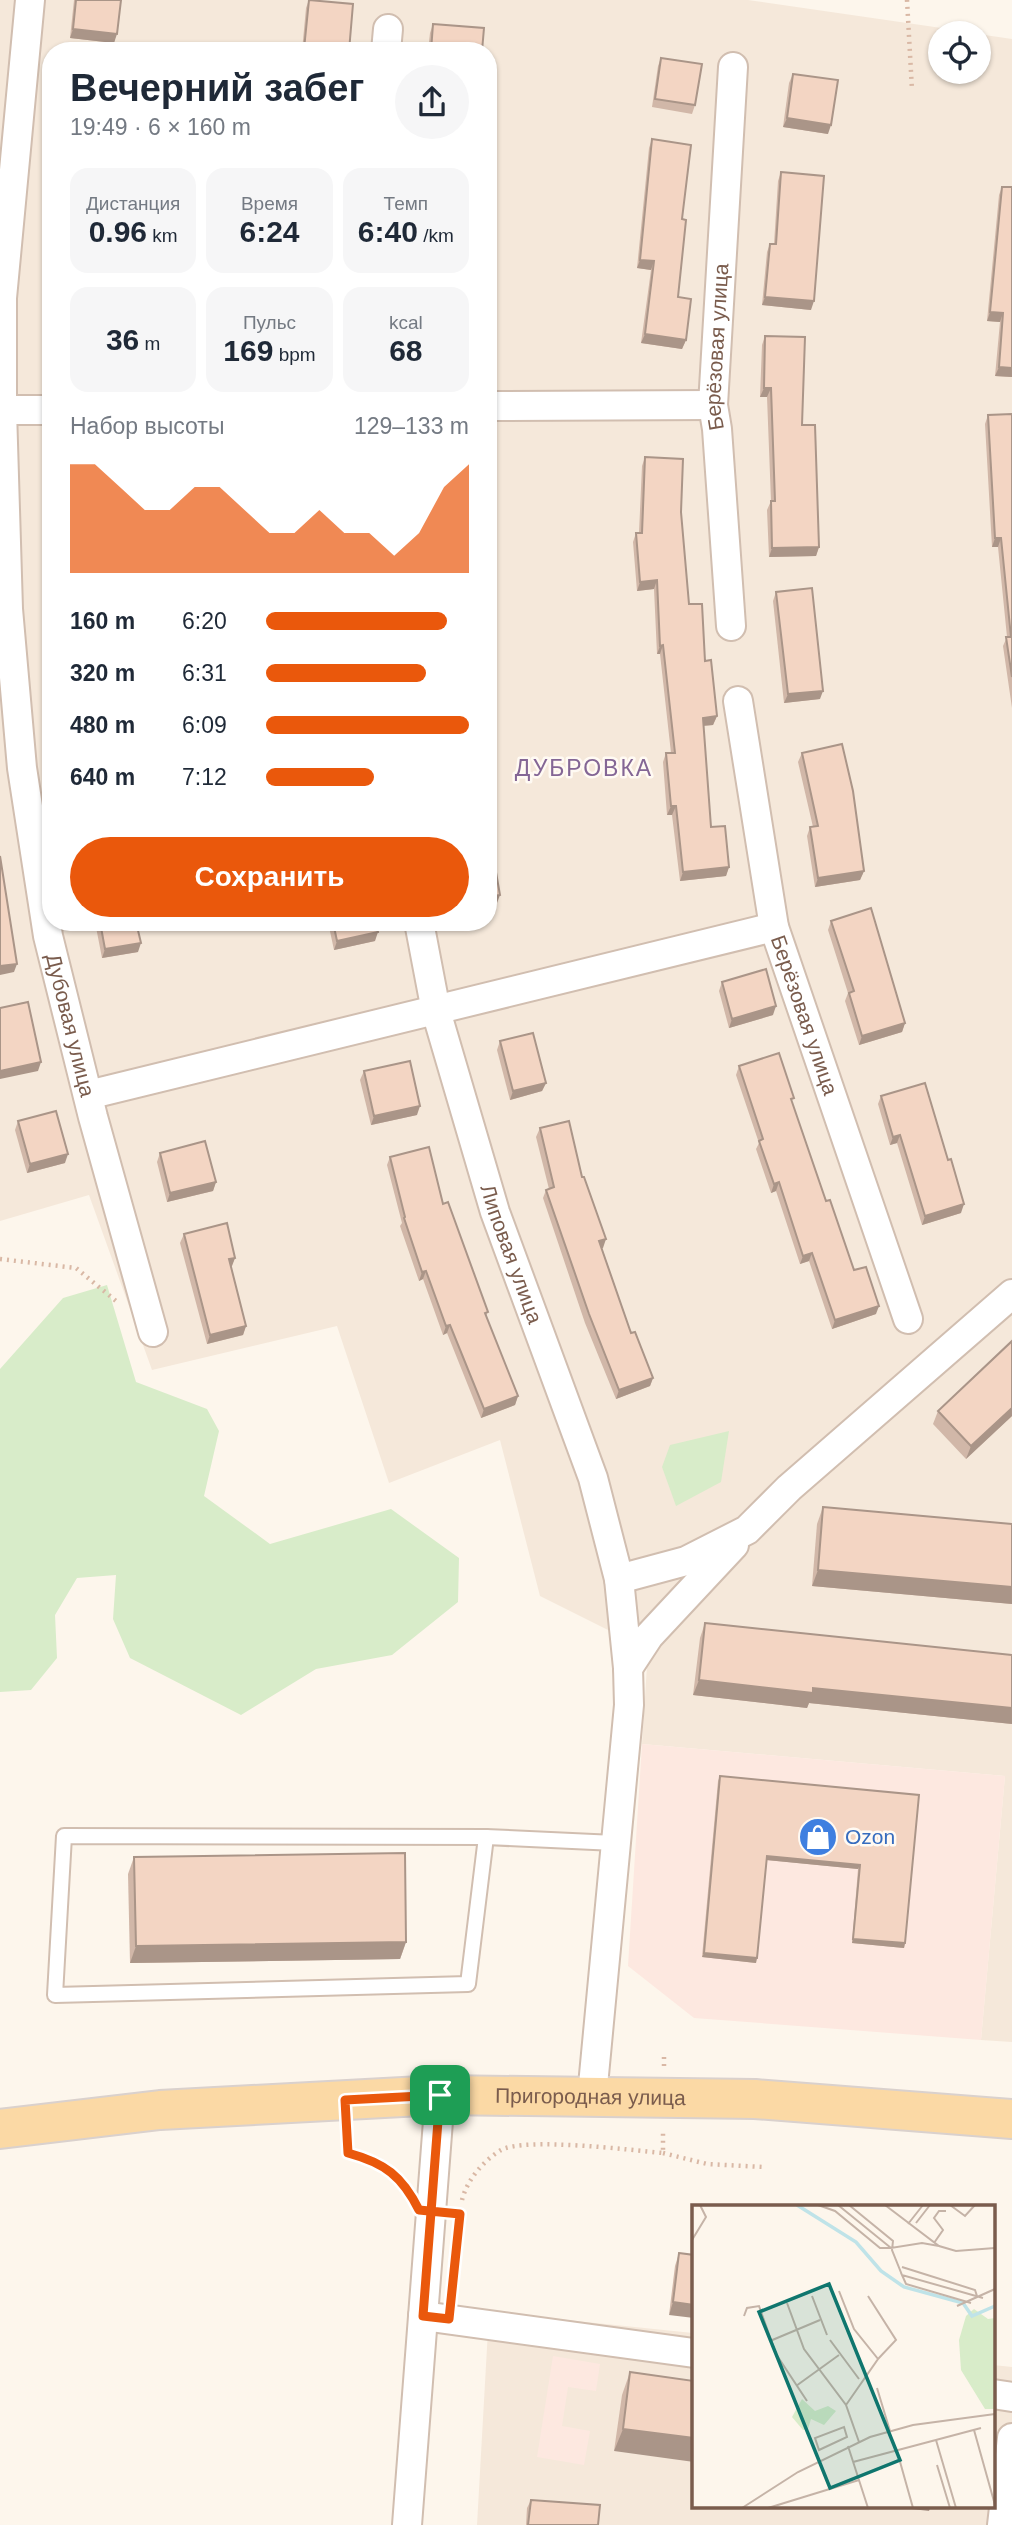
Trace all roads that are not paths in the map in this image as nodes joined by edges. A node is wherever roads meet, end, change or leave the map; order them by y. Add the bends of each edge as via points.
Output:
1 (30, 0) edge
2 (733, 67) dead end
3 (713, 405) junction
4 (497, 406) edge
5 (2, 410) junction
6 (42, 410) edge
7 (731, 626) dead end
8 (738, 701) dead end
9 (42, 897) edge
10 (774, 927) junction
11 (47, 931) edge
12 (420, 931) edge
13 (436, 1011) junction
14 (88, 1095) junction
15 (1012, 1294) edge
16 (908, 1319) dead end
17 (153, 1332) road end
18 (747, 1530) junction
19 (619, 1579) junction
20 (628, 1668) junction
21 (486, 1837) junction
22 (615, 1843) junction
23 (440, 2095) junction
24 (592, 2096) junction
25 (1012, 2119) edge
26 (0, 2129) edge
27 (423, 2316) junction
28 (692, 2353) edge
29 (1012, 2438) edge
30 (407, 2525) edge
31 (1002, 2525) edge

1 - 5 street, Дубовая улица via 2,298
2 - 3 street, Берёзовая улица
3 - 4 street
3 - 7 street, Берёзовая улица
5 - 6 street
5 - 9 street, Дубовая улица via 8,608 22,768
8 - 10 street, Берёзовая улица
10 - 13 street
10 - 16 street, Берёзовая улица
11 - 14 street, Дубовая улица
12 - 13 street, Липовая улица
13 - 14 street
13 - 19 street, Липовая улица via 495,1212 593,1478
14 - 17 street, Дубовая улица
15 - 18 street
18 - 19 street via 686,1561
18 - 20 street via 649,1636
19 - 20 street, Липовая улица
20 - 22 street, Липовая улица via 629,1705
21 - 21 lane via 468,1983 55,1995 64,1836
21 - 22 lane
22 - 24 street, Липовая улица
23 - 24 main road, Пригородная улица
23 - 26 main road, Пригородная улица via 160,2110
23 - 27 street
24 - 25 main road, Пригородная улица via 755,2099
27 - 28 street
27 - 30 street
29 - 31 street

